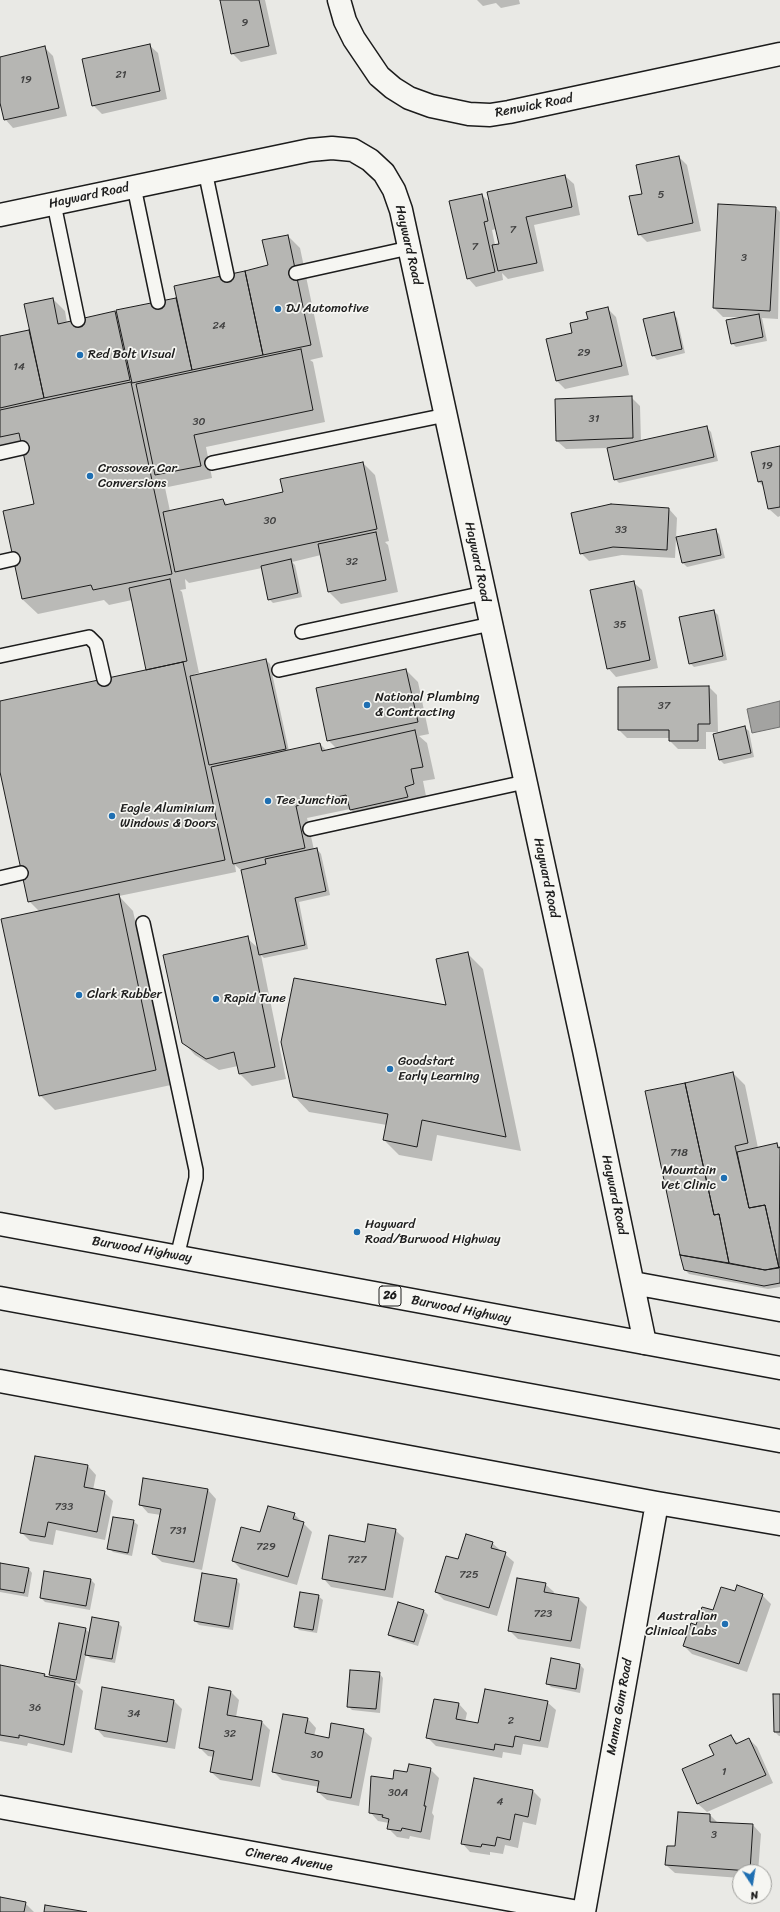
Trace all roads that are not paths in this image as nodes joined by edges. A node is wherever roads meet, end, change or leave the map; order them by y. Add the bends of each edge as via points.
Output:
1 (339, 0) edge
2 (780, 54) edge
3 (205, 171) junction
4 (134, 187) junction
5 (54, 204) junction
6 (0, 215) edge
7 (409, 248) junction
8 (296, 273) dead end
9 (227, 274) dead end
10 (158, 302) dead end
11 (78, 320) dead end
12 (446, 415) junction
13 (22, 448) dead end
14 (0, 453) edge
15 (212, 463) dead end
16 (13, 559) dead end
17 (0, 562) edge
18 (484, 593) junction
19 (491, 624) junction
20 (302, 632) dead end
21 (0, 656) edge
22 (279, 670) dead end
23 (104, 679) dead end
24 (525, 782) junction
25 (310, 829) dead end
26 (22, 873) dead end
27 (0, 878) edge
28 (143, 923) dead end
29 (0, 1224) edge
30 (177, 1257) junction
31 (633, 1283) junction
32 (0, 1298) edge
33 (780, 1310) edge
34 (645, 1343) junction
35 (780, 1368) edge
36 (0, 1381) edge
37 (780, 1441) edge
38 (658, 1503) junction
39 (780, 1524) edge
40 (0, 1807) edge
41 (578, 1912) edge
42 (584, 1912) edge

1 - 2 main road, Renwick Road via 354,39 379,76 409,98 469,114 490,115 510,112
3 - 4 main road, Hayward Road
3 - 7 main road, Hayward Road via 310,150 353,150 370,160 384,173 394,190
3 - 9 lane
4 - 5 main road, Hayward Road
4 - 10 lane
5 - 6 main road, Hayward Road
5 - 11 lane
7 - 8 lane
7 - 12 main road, Hayward Road
12 - 15 lane
12 - 18 main road, Hayward Road
13 - 14 lane
16 - 17 lane
18 - 19 main road, Hayward Road
18 - 20 lane
19 - 22 lane
19 - 24 main road, Hayward Road
21 - 23 lane via 89,637 96,644
24 - 25 lane
24 - 31 main road, Hayward Road
26 - 27 lane
28 - 30 lane via 196,1174
29 - 30 main road, Burwood Highway / 26
30 - 34 main road, Burwood Highway / 26
31 - 33 main road
31 - 34 main road, Hayward Road
32 - 37 main road
34 - 35 main road, Burwood Highway / 26
36 - 38 main road
38 - 39 main road
38 - 42 main road, Manna Gum Road
40 - 41 main road, Cinerea Avenue

